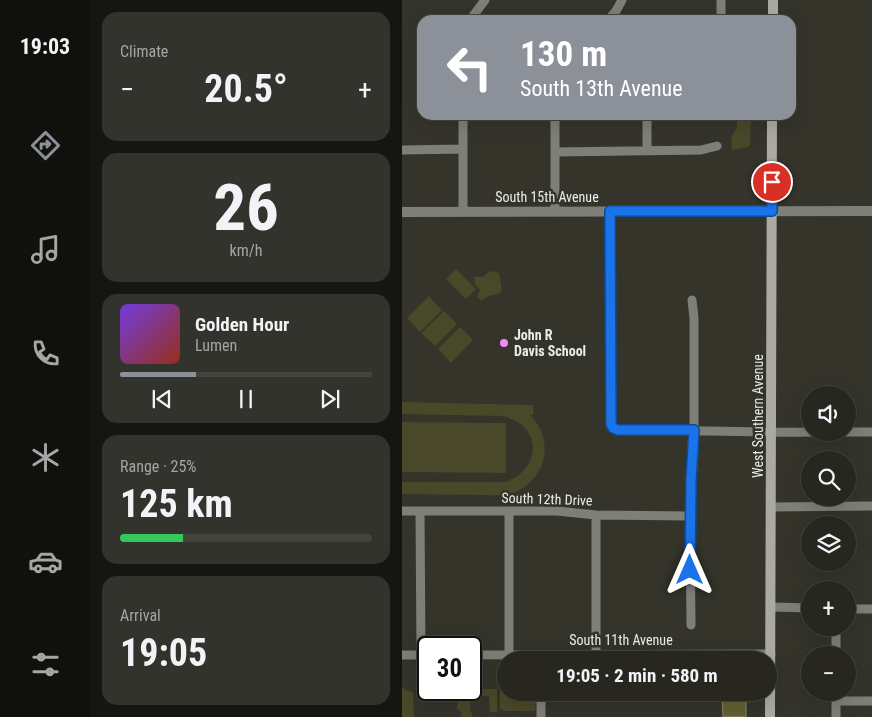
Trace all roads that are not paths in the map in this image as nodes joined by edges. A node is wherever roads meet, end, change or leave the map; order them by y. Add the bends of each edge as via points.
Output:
1 (485, 0) edge
2 (622, 0) edge
3 (720, 0) edge
4 (773, 0) edge
5 (474, 15) edge
6 (612, 15) edge
7 (720, 15) edge
8 (773, 15) edge
9 (463, 120) edge
10 (555, 120) edge
11 (647, 120) edge
12 (772, 120) edge
13 (718, 146) dead end
14 (462, 149) junction
15 (402, 150) edge
16 (647, 150) junction
17 (555, 152) junction
18 (463, 211) junction
19 (555, 211) junction
20 (610, 211) junction
21 (772, 211) junction
22 (872, 211) edge
23 (402, 212) edge
24 (692, 300) dead end
25 (694, 430) junction
26 (801, 432) edge
27 (856, 432) edge
28 (872, 432) edge
29 (772, 433) junction
30 (872, 506) edge
31 (772, 507) junction
32 (402, 511) edge
33 (420, 511) junction
34 (509, 511) junction
35 (596, 514) junction
36 (690, 516) junction
37 (772, 607) junction
38 (801, 608) edge
39 (856, 609) edge
40 (872, 609) edge
41 (691, 624) dead end
42 (424, 636) edge
43 (509, 651) edge
44 (596, 651) edge
45 (771, 651) edge
46 (482, 654) edge
47 (497, 654) edge
48 (402, 655) edge
49 (417, 655) edge
50 (856, 699) edge
51 (541, 701) edge
52 (770, 701) edge
53 (836, 701) edge
54 (872, 701) edge
55 (541, 717) edge
56 (770, 717) edge
57 (836, 717) edge

1 - 5 street
2 - 6 street
3 - 7 street
4 - 8 main road
9 - 14 street
10 - 17 street
11 - 16 street
12 - 21 main road, West Southern Avenue
13 - 16 street via 701,150
14 - 15 street
14 - 18 street
16 - 17 street
17 - 19 street
18 - 19 street, South 15th Avenue
18 - 23 street, South 15th Avenue
19 - 20 street, South 15th Avenue
20 - 21 street, South 15th Avenue
20 - 25 street via 611,427 618,430
21 - 22 street, South 15th Avenue
21 - 29 main road, West Southern Avenue
24 - 25 street
25 - 29 street
25 - 36 street
26 - 29 street
27 - 28 street
29 - 31 main road, West Southern Avenue
30 - 31 street
31 - 37 main road, West Southern Avenue
32 - 33 street, South 12th Drive
33 - 34 street, South 12th Drive
33 - 42 street
34 - 35 street, South 12th Drive
34 - 43 street
35 - 36 street, South 12th Drive
35 - 44 street
36 - 41 street
37 - 38 street
37 - 45 main road, West Southern Avenue
39 - 40 street
46 - 47 street, South 11th Avenue
48 - 49 street
50 - 54 street
51 - 55 street
52 - 56 main road, West Southern Avenue
53 - 57 street

